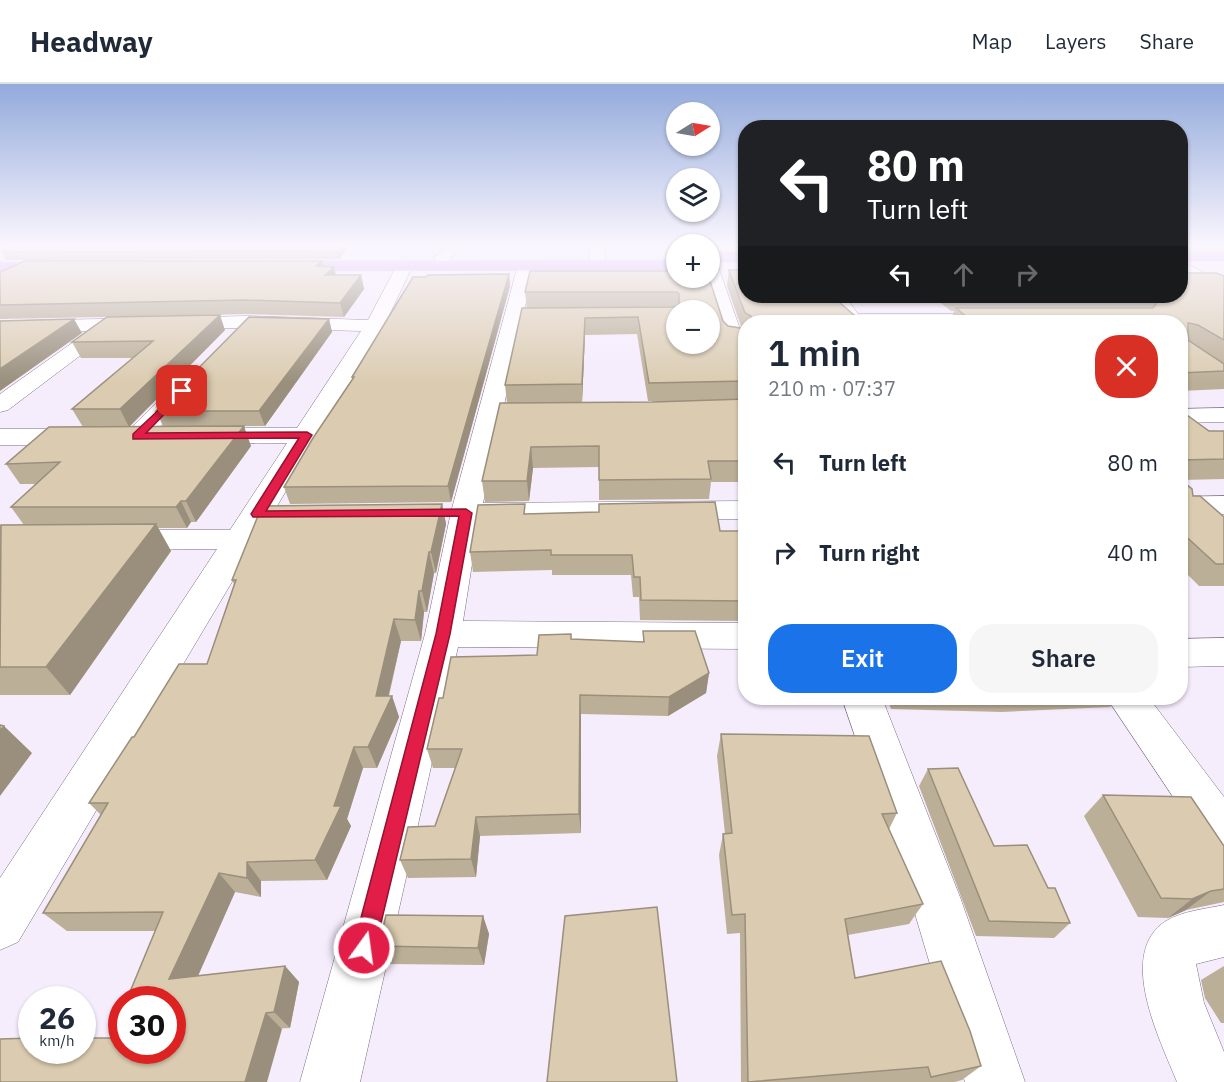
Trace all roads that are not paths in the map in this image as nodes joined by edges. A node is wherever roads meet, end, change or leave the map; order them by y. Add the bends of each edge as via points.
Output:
1 (392, 291) edge
2 (519, 291) edge
3 (512, 316) junction
4 (536, 316) edge
5 (720, 319) edge
6 (248, 322) junction
7 (374, 326) junction
8 (107, 327) junction
9 (4, 335) edge
10 (738, 338) edge
11 (231, 340) edge
12 (206, 365) edge
13 (0, 405) edge
14 (1224, 415) edge
15 (1188, 416) edge
16 (307, 435) junction
17 (118, 436) junction
18 (0, 437) edge
19 (1224, 505) edge
20 (1188, 506) edge
21 (738, 510) edge
22 (454, 513) junction
23 (292, 514) edge
24 (250, 527) junction
25 (90, 540) edge
26 (443, 634) junction
27 (738, 636) edge
28 (1224, 652) edge
29 (1188, 653) edge
30 (865, 705) edge
31 (1132, 705) edge
32 (1224, 834) edge
33 (0, 924) edge
34 (1224, 932) edge
35 (330, 1082) edge
36 (995, 1082) edge
37 (1208, 1082) edge

1 - 7 street
2 - 3 street
3 - 4 street
3 - 22 street via 502,413
5 - 10 street via 733,337
6 - 7 street
6 - 8 street
6 - 11 street
7 - 16 street
8 - 9 street via 36,327
8 - 13 street
12 - 17 street
14 - 15 street
16 - 17 street
16 - 24 street
17 - 18 street
19 - 20 street
21 - 22 street
22 - 26 street
23 - 24 street
24 - 25 street
24 - 33 street
26 - 27 street
26 - 35 street
28 - 29 street
30 - 36 street via 935,897
31 - 32 street
34 - 37 street via 1185,939 1169,953 1168,975 1180,1020

